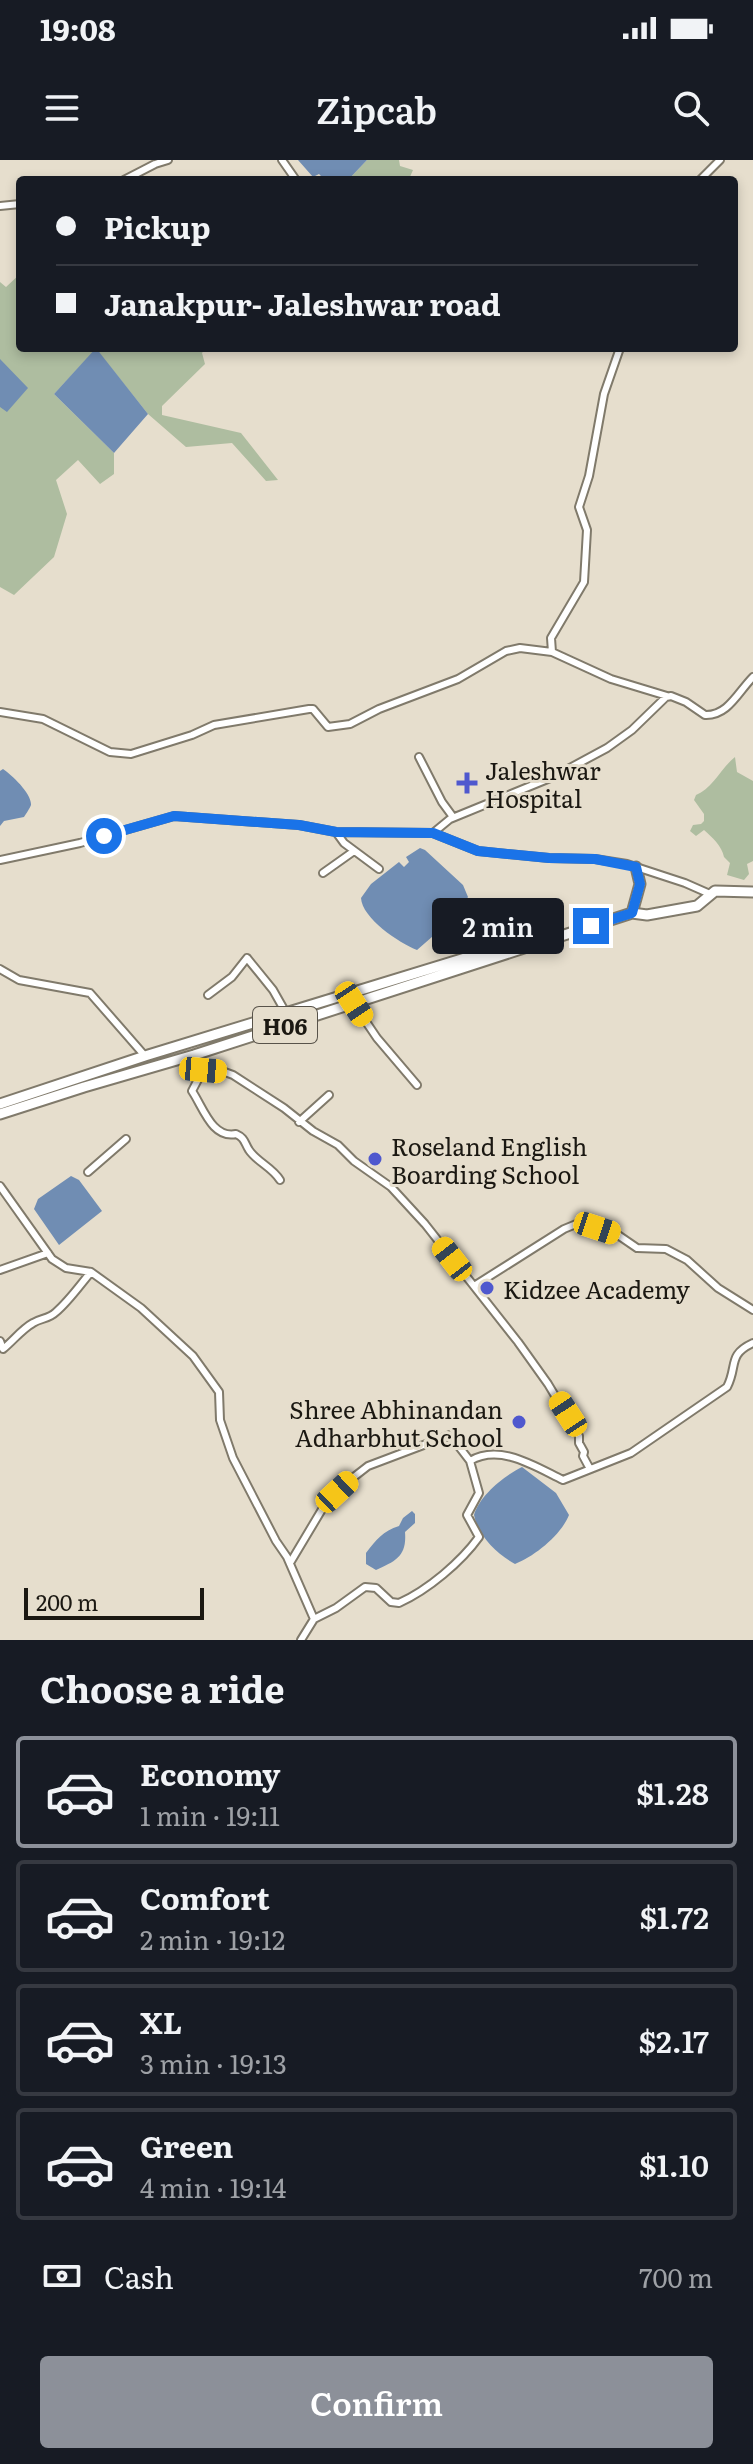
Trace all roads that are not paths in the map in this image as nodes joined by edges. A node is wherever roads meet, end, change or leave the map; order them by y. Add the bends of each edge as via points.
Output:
1 (168, 160) edge
2 (720, 160) edge
3 (132, 176) edge
4 (704, 176) edge
5 (619, 352) edge
6 (552, 652) junction
7 (753, 677) edge
8 (671, 696) junction
9 (0, 712) edge
10 (419, 757) dead end
11 (453, 817) junction
12 (336, 832) junction
13 (433, 833) junction
14 (354, 851) junction
15 (0, 860) edge
16 (636, 867) junction
17 (379, 869) dead end
18 (323, 873) dead end
19 (753, 892) edge
20 (710, 894) junction
21 (632, 913) junction
22 (570, 932) junction
23 (0, 969) edge
24 (208, 995) dead end
25 (354, 1004) junction
26 (286, 1013) junction
27 (194, 1055) junction
28 (145, 1056) junction
29 (203, 1070) junction
30 (417, 1085) dead end
31 (329, 1095) dead end
32 (0, 1104) edge
33 (0, 1114) edge
34 (299, 1122) junction
35 (126, 1139) dead end
36 (88, 1172) dead end
37 (280, 1180) dead end
38 (0, 1186) edge
39 (8, 1198) junction
40 (0, 1201) edge
41 (48, 1253) junction
42 (0, 1270) edge
43 (91, 1272) junction
44 (474, 1286) junction
45 (753, 1310) edge
46 (0, 1341) edge
47 (753, 1343) edge
48 (470, 1461) junction
49 (590, 1469) junction
50 (290, 1563) junction
51 (314, 1619) junction
52 (301, 1640) edge

1 - 3 street
2 - 4 street
5 - 6 street via 579,507 587,530 584,582 551,638
6 - 8 street via 611,679
6 - 9 street via 506,651 458,679 350,724 328,727 309,709 214,725 131,754 110,752 43,719
7 - 8 street via 730,705 710,716
8 - 11 street via 607,748 555,776
10 - 11 street
11 - 13 street
12 - 13 street
12 - 14 street
12 - 15 street via 174,816
13 - 16 street via 478,851
14 - 17 street
14 - 18 street
16 - 20 street
16 - 21 highway via 640,884
19 - 20 highway, H06
20 - 21 highway, H06 via 697,906
21 - 22 highway, H06
22 - 25 highway, H06
22 - 26 highway, H06 via 555,931
23 - 28 street via 19,980 90,993
24 - 26 street via 247,958
25 - 27 highway, H06
25 - 30 street
26 - 28 highway, H06
27 - 29 street
27 - 33 highway, H06
28 - 32 highway, H06
29 - 34 street via 233,1075
29 - 37 street via 192,1091 215,1128 244,1138 250,1152
31 - 34 street
34 - 44 street via 391,1187
35 - 36 street
38 - 39 street
39 - 40 street
39 - 41 street
41 - 42 street
41 - 43 street via 66,1268
43 - 46 street via 56,1313 37,1320 3,1349
43 - 50 street via 193,1356 219,1392 220,1420 233,1458
44 - 45 street via 581,1222 637,1248 666,1249
44 - 49 street via 568,1414
47 - 49 street via 735,1356 730,1383 722,1391 631,1453
48 - 49 street via 493,1454 525,1460 563,1480
48 - 50 street via 450,1435 368,1466 327,1501
48 - 51 street via 479,1493 467,1515 479,1537 469,1551 399,1603 365,1587
50 - 51 street
51 - 52 street

